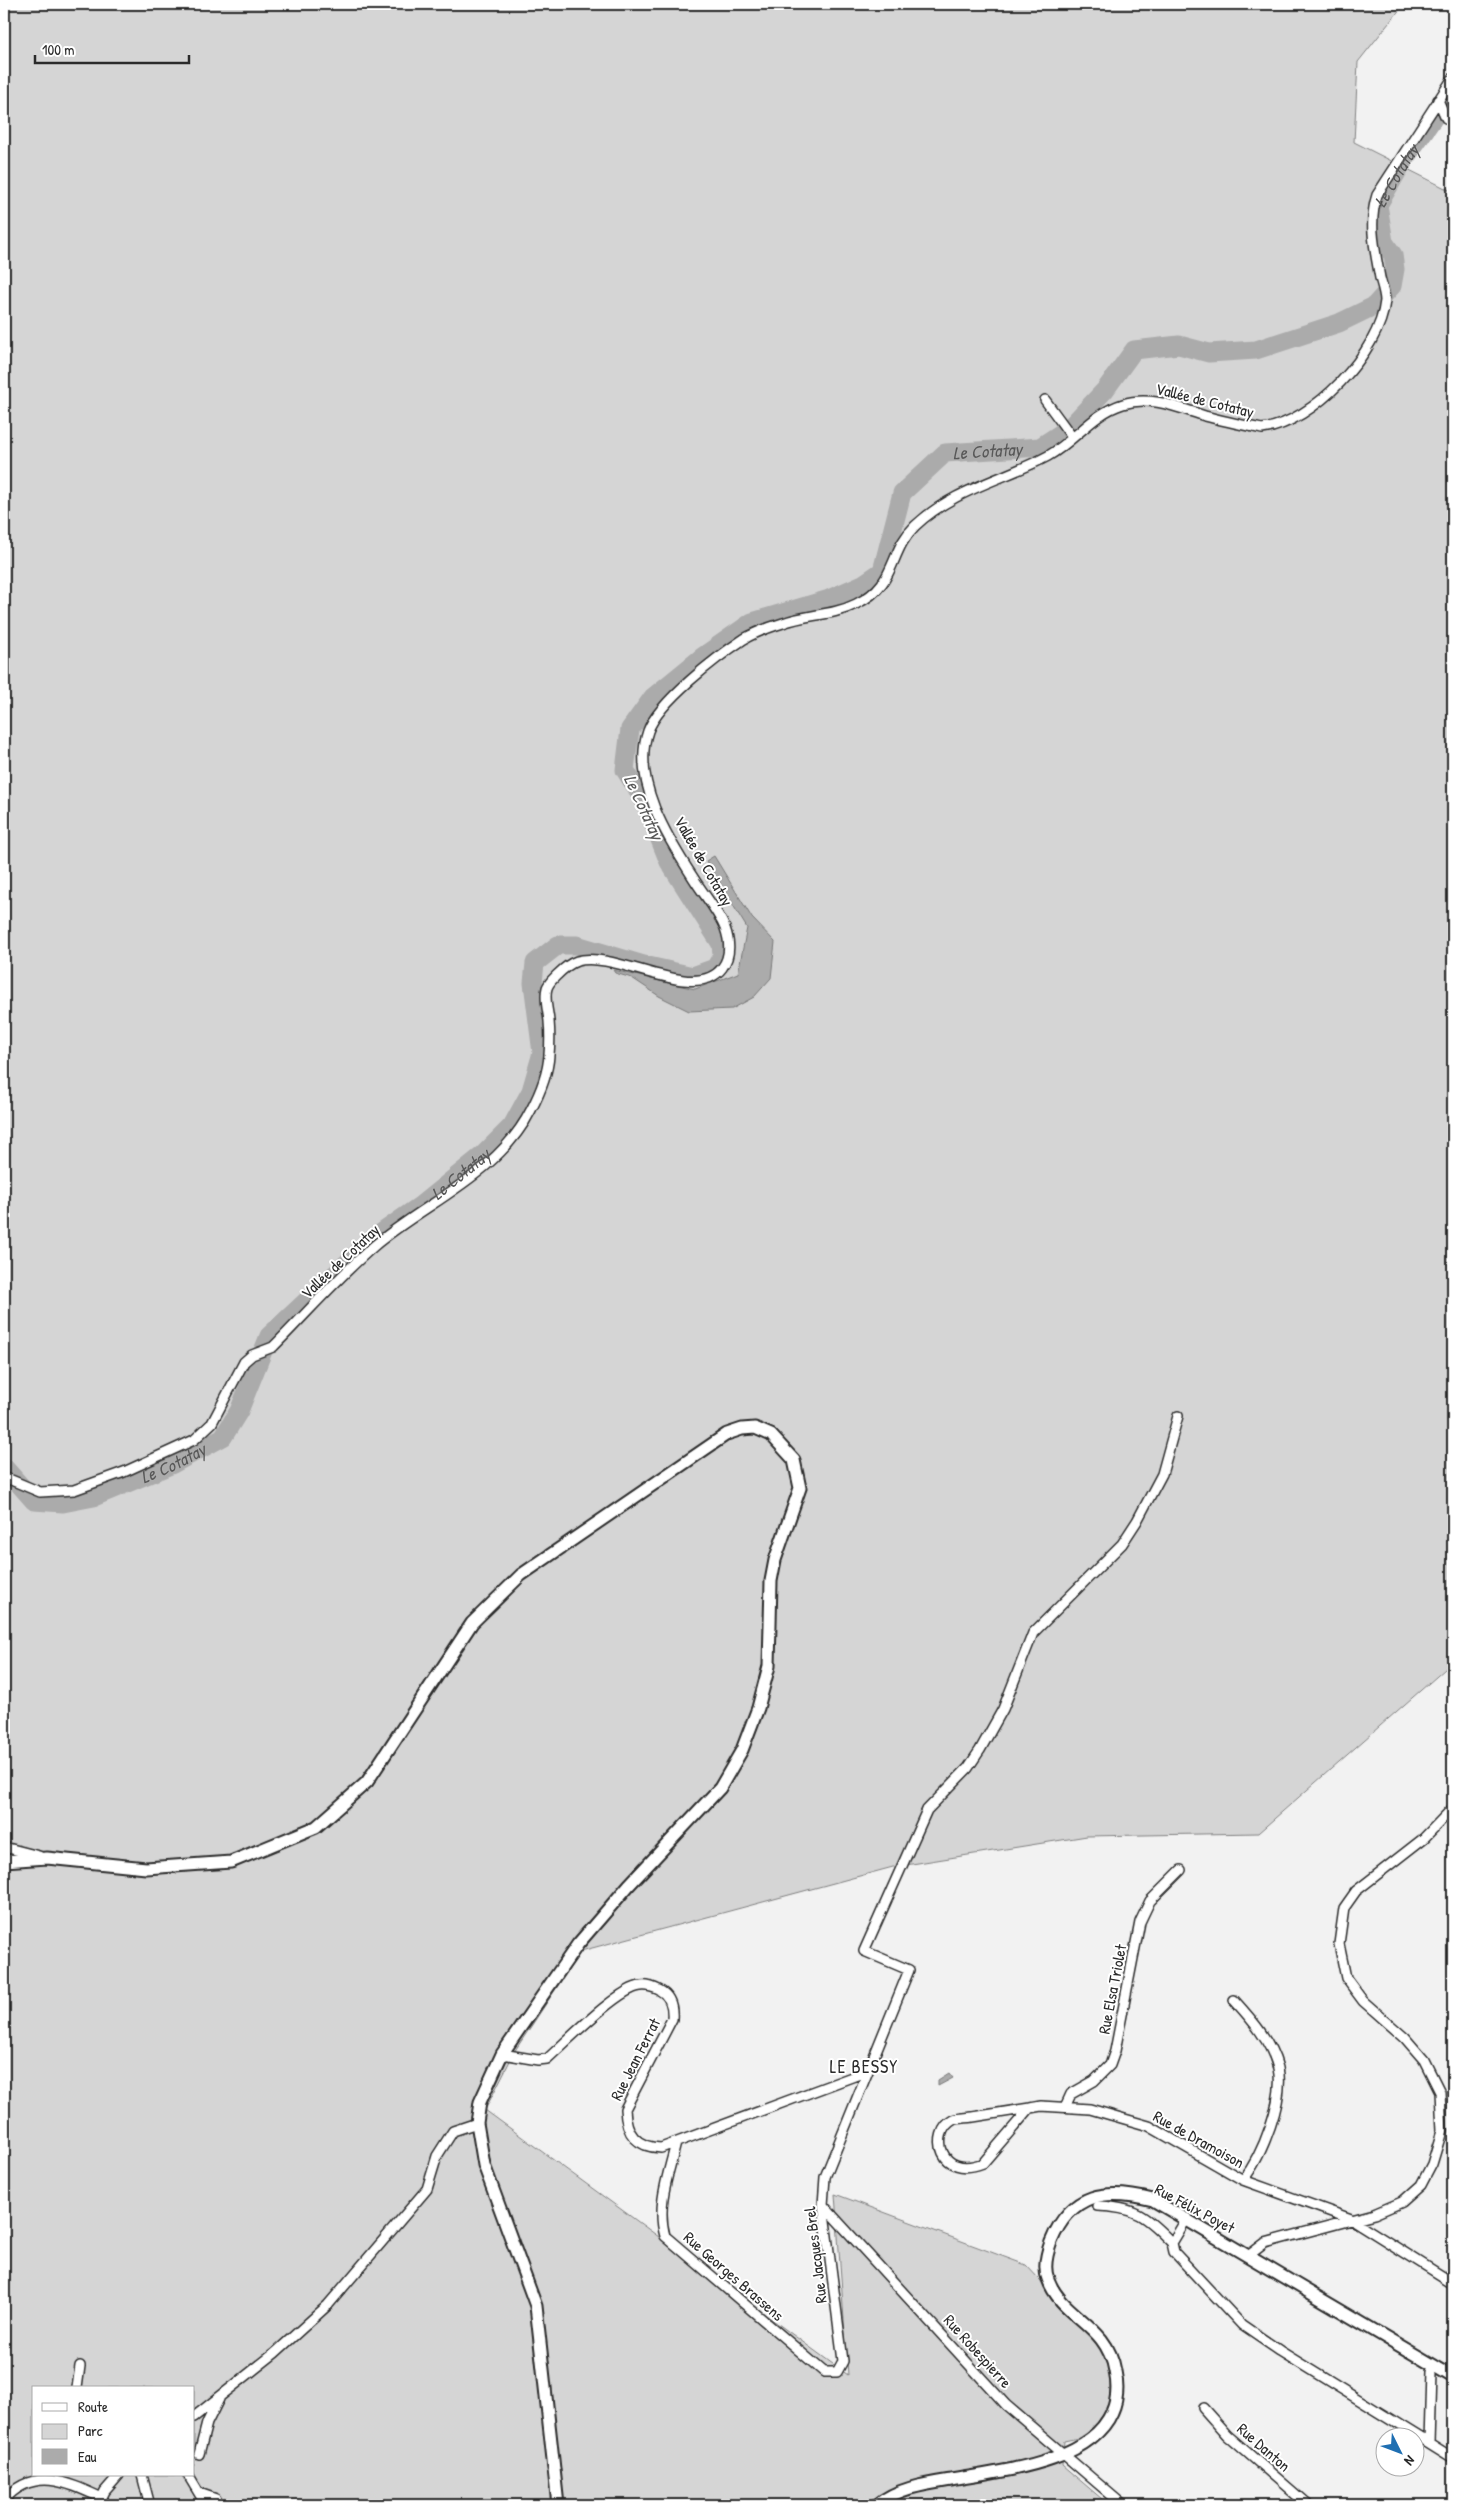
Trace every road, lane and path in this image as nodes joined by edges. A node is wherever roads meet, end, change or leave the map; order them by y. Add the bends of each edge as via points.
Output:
1 (1453, 78) edge
2 (1438, 100) junction
3 (1450, 120) edge
4 (1045, 400) dead end
5 (1072, 437) junction
6 (1178, 1416) dead end
7 (6, 1478) edge
8 (1453, 1808) edge
9 (4, 1847) edge
10 (46, 1858) junction
11 (4, 1861) edge
12 (1181, 1870) dead end
13 (1234, 2000) dead end
14 (502, 2054) junction
15 (868, 2071) junction
16 (1065, 2107) junction
17 (1030, 2108) junction
18 (477, 2123) junction
19 (676, 2143) junction
20 (1243, 2180) junction
21 (823, 2205) junction
22 (1097, 2206) dead end
23 (1186, 2218) junction
24 (1350, 2218) junction
25 (1173, 2248) junction
26 (1248, 2256) junction
27 (1453, 2283) edge
28 (80, 2366) dead end
29 (1434, 2366) junction
30 (837, 2372) joint
31 (1453, 2377) edge
32 (77, 2386) edge
33 (220, 2396) junction
34 (1203, 2408) dead end
35 (195, 2416) edge
36 (1429, 2443) junction
37 (199, 2454) dead end
38 (1064, 2454) junction
39 (1453, 2458) edge
40 (118, 2476) edge
41 (142, 2476) edge
42 (189, 2476) edge
43 (66, 2478) edge
44 (199, 2493) junction
45 (216, 2499) dead end
46 (4, 2500) edge
47 (100, 2502) edge
48 (149, 2502) dead end
49 (206, 2505) edge
50 (558, 2505) edge
51 (877, 2505) edge
52 (1123, 2505) edge
53 (1308, 2505) edge

1 - 2 street, Vallée de Cotatay
2 - 3 street
2 - 5 street, Vallée de Cotatay via 1387,176 1372,211 1385,298 1382,314 1355,366 1318,403 1296,419 1278,427 1262,429 1158,402 1139,401 1122,404 1101,415
4 - 5 street
5 - 7 street, Vallée de Cotatay via 1049,455 979,484 931,514 913,528 901,545 888,576 874,592 858,603 831,614 788,620 748,637 691,681 664,706 650,726 644,762 656,807 679,856 724,925 729,945 726,964 718,973 692,982 608,962 577,961 552,979 546,990 550,1025 546,1075 530,1114 517,1133 481,1169 372,1248 274,1347 252,1355 244,1362 212,1423 194,1440 124,1472 74,1490 40,1492
6 - 15 street, Rue Jacques Brel via 1162,1474 1122,1544 1033,1633 1003,1709 980,1750 968,1768 927,1810 864,1951 909,1970
8 - 24 street via 1424,1838 1356,1891 1344,1908 1339,1944 1346,1978 1363,2001 1405,2038 1424,2060 1440,2092 1442,2131 1432,2164 1421,2185 1402,2202 1374,2214
9 - 10 street
10 - 11 street
10 - 14 street via 146,1868 231,1862 316,1827 367,1782 472,1623 521,1575 707,1446 742,1429 760,1430 771,1435 794,1460 800,1488 774,1560 769,1666 742,1750 720,1788 628,1885 578,1944
12 - 16 street, Rue Elsa Triolet via 1150,1901 1140,1922 1110,2065 1094,2081 1071,2094
13 - 20 street via 1264,2034 1278,2069 1271,2127 1256,2163
14 - 18 street via 480,2102
14 - 19 street, Rue Jean Ferrat via 547,2059 622,1993 640,1985 664,1992 673,2005 672,2019 631,2094 625,2109 626,2122 632,2136 646,2147 661,2148
15 - 19 street, Rue Jean Ferrat
15 - 21 street, Rue Jacques Brel via 825,2177
16 - 17 street, Rue de Dramoison
16 - 20 street, Rue de Dramoison via 1090,2109 1149,2126
17 - 17 street, Rue de Dramoison via 953,2120 943,2132 941,2146 946,2160 958,2167 972,2168 983,2163
18 - 33 street via 453,2131 437,2156 427,2189 328,2305 275,2354
18 - 50 street via 484,2165 536,2306
19 - 30 street, Rue Georges Brassens via 661,2208 665,2236 824,2372
20 - 24 street, Rue de Dramoison
21 - 30 street, Rue Jacques Brel via 843,2361
21 - 38 street, Rue Robespierre via 1006,2405
22 - 25 street via 1120,2206 1139,2213
23 - 25 street
23 - 26 street, Rue Félix Poyet
23 - 38 street, Rue Félix Poyet via 1153,2200 1112,2193 1092,2197 1069,2210 1057,2226 1046,2255 1047,2278 1064,2302 1104,2341 1112,2356 1118,2384 1105,2426 1085,2444
24 - 26 street via 1265,2243
24 - 27 street, Rue de Dramoison
25 - 36 street via 1242,2325
26 - 29 street, Rue Félix Poyet
28 - 32 street
29 - 31 street, Rue Félix Poyet
29 - 36 street via 1430,2372
33 - 35 street
33 - 37 street via 207,2423
34 - 53 street, Rue Danton via 1227,2435
36 - 39 street
38 - 51 street, Rue Félix Poyet via 988,2473 916,2485
38 - 52 street, Rue Robespierre
40 - 47 street
41 - 48 street
42 - 44 street
43 - 46 street via 36,2479 12,2491
43 - 47 street
44 - 45 street
44 - 49 street

